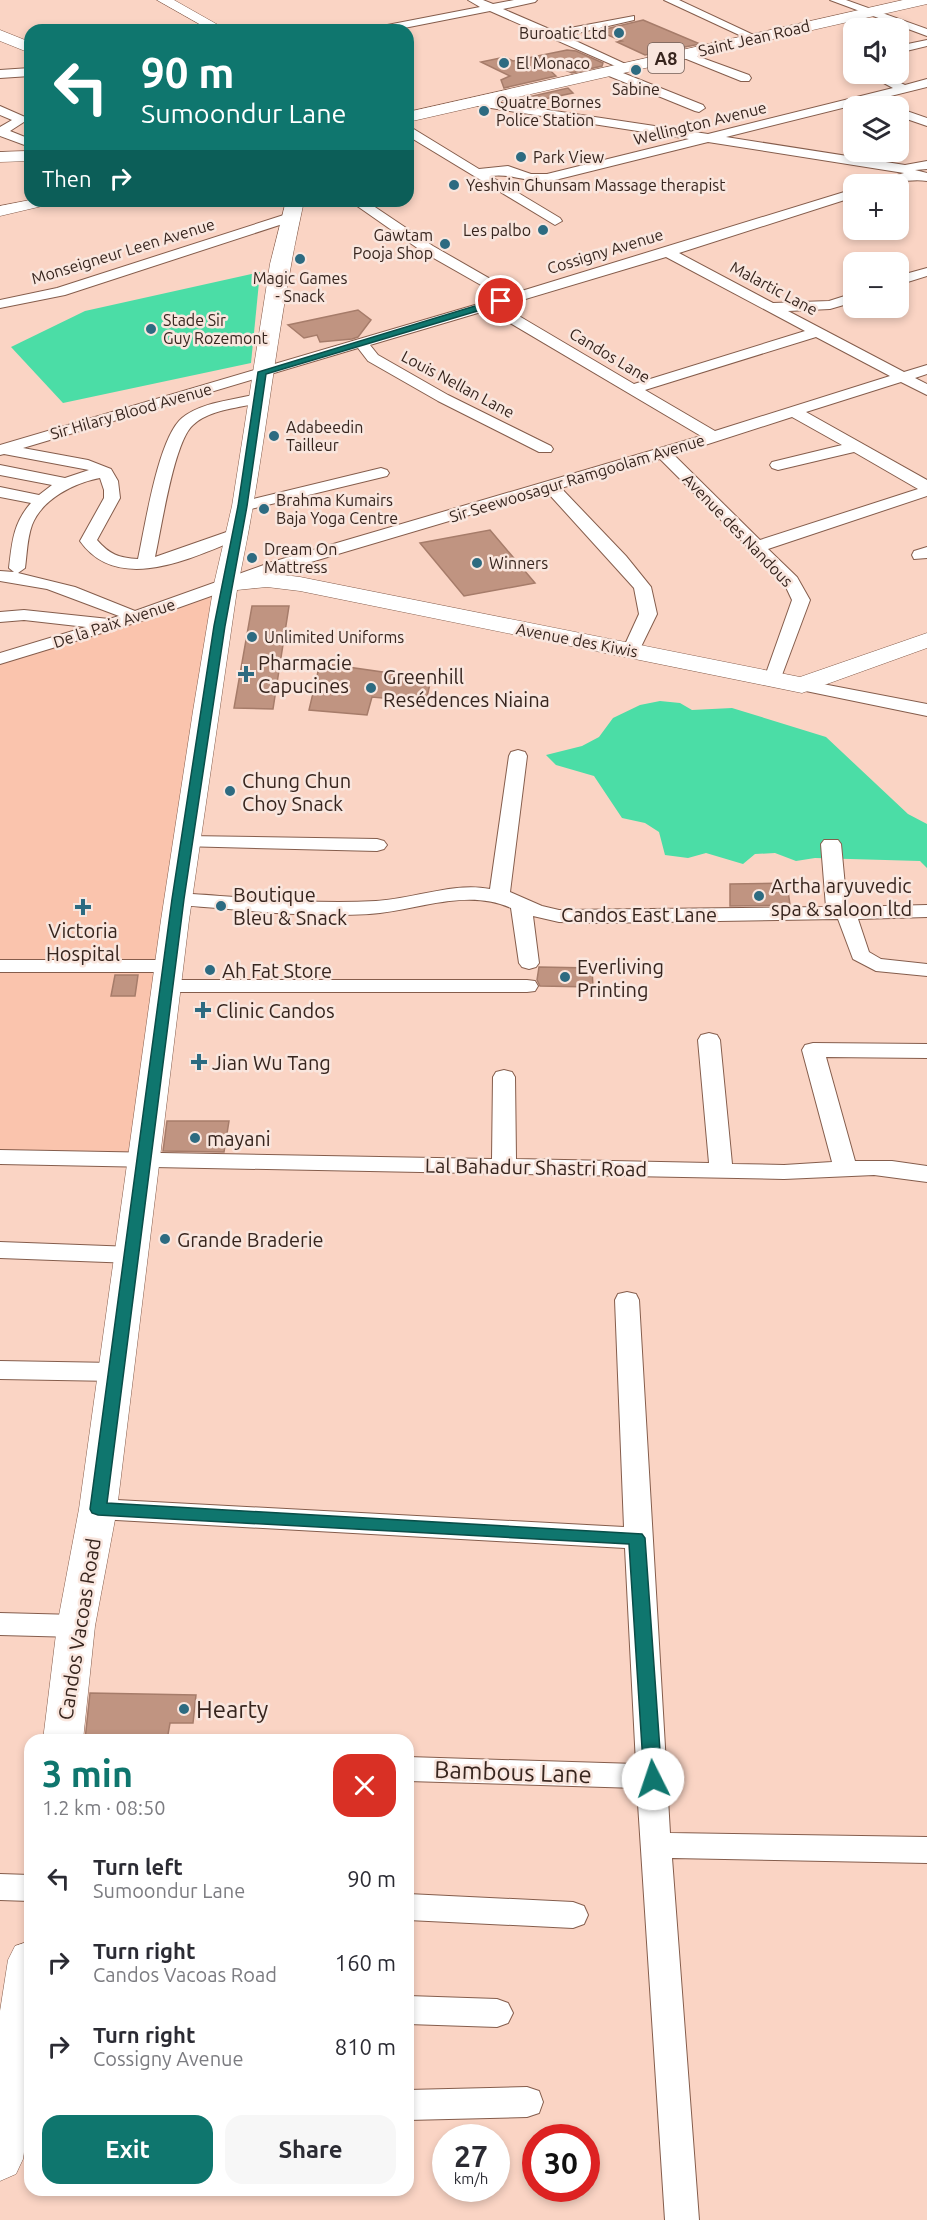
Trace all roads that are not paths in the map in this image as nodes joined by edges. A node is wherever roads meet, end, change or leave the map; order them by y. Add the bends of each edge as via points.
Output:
1 (164, 0) edge
2 (474, 0) edge
3 (531, 0) edge
4 (670, 0) edge
5 (836, 0) edge
6 (912, 1) edge
7 (491, 8) junction
8 (868, 13) junction
9 (630, 18) dead end
10 (209, 24) edge
11 (408, 24) edge
12 (586, 27) junction
13 (927, 33) edge
14 (0, 34) edge
15 (552, 35) junction
16 (603, 35) dead end
17 (754, 38) junction
18 (927, 43) edge
19 (24, 45) edge
20 (909, 47) edge
21 (683, 54) junction
22 (626, 67) junction
23 (608, 71) junction
24 (24, 72) edge
25 (0, 74) edge
26 (745, 78) dead end
27 (927, 83) edge
28 (894, 84) edge
29 (904, 89) junction
30 (877, 96) edge
31 (478, 102) junction
32 (843, 105) edge
33 (699, 108) dead end
34 (0, 110) edge
35 (414, 116) edge
36 (909, 116) edge
37 (927, 122) edge
38 (414, 134) edge
39 (711, 137) junction
40 (24, 141) edge
41 (24, 156) edge
42 (0, 157) edge
43 (927, 165) edge
44 (910, 172) junction
45 (480, 173) junction
46 (905, 174) edge
47 (927, 177) edge
48 (843, 196) edge
49 (24, 206) edge
50 (289, 207) edge
51 (294, 207) edge
52 (366, 207) edge
53 (0, 211) edge
54 (555, 220) dead end
55 (667, 252) junction
56 (927, 272) edge
57 (909, 279) edge
58 (909, 285) edge
59 (927, 288) edge
60 (513, 297) junction
61 (843, 301) edge
62 (0, 304) edge
63 (489, 304) junction
64 (771, 307) junction
65 (818, 332) junction
66 (361, 343) junction
67 (927, 369) edge
68 (262, 372) junction
69 (900, 377) junction
70 (632, 389) junction
71 (927, 390) edge
72 (257, 399) junction
73 (796, 413) junction
74 (714, 437) junction
75 (855, 447) junction
76 (2, 449) edge
77 (545, 449) dead end
78 (663, 453) junction
79 (778, 465) dead end
80 (0, 470) edge
81 (105, 472) junction
82 (381, 473) dead end
83 (64, 483) junction
84 (550, 486) junction
85 (927, 489) edge
86 (0, 492) edge
87 (42, 500) junction
88 (243, 506) junction
89 (238, 533) junction
90 (756, 547) junction
91 (145, 564) junction
92 (12, 570) edge
93 (0, 576) edge
94 (226, 584) junction
95 (0, 617) edge
96 (135, 617) junction
97 (113, 624) junction
98 (927, 640) edge
99 (631, 651) junction
100 (0, 659) edge
101 (773, 679) junction
102 (802, 685) junction
103 (927, 710) edge
104 (518, 756) dead end
105 (187, 843) junction
106 (831, 844) dead end
107 (377, 845) dead end
108 (499, 896) junction
109 (178, 899) junction
110 (521, 904) junction
111 (927, 911) edge
112 (842, 913) junction
113 (529, 963) dead end
114 (0, 966) edge
115 (927, 970) edge
116 (168, 976) junction
117 (527, 986) dead end
118 (709, 1040) dead end
119 (927, 1051) edge
120 (504, 1077) dead end
121 (0, 1158) edge
122 (145, 1161) junction
123 (504, 1167) junction
124 (721, 1170) junction
125 (846, 1170) junction
126 (927, 1174) edge
127 (0, 1250) edge
128 (133, 1255) junction
129 (627, 1300) dead end
130 (0, 1371) edge
131 (115, 1372) junction
132 (98, 1509) junction
133 (636, 1538) junction
134 (0, 1624) edge
135 (76, 1626) junction
136 (64, 1734) edge
137 (414, 1769) edge
138 (653, 1779) junction
139 (656, 1845) junction
140 (927, 1850) edge
141 (0, 1887) edge
142 (24, 1888) edge
143 (414, 1906) edge
144 (573, 1915) dead end
145 (414, 2010) edge
146 (496, 2013) dead end
147 (24, 2035) edge
148 (527, 2102) dead end
149 (414, 2105) edge
150 (18, 2114) edge
151 (0, 2159) edge
152 (682, 2220) edge

1 - 10 street
2 - 7 street
3 - 7 street
4 - 17 street
5 - 8 street
6 - 8 main road, Saint Jean Road / A8
7 - 11 street
7 - 15 street
8 - 13 street
8 - 17 main road, Saint Jean Road / A8
9 - 12 street
12 - 15 street
12 - 16 street
14 - 19 main road
15 - 22 street
17 - 21 main road, Saint Jean Road / A8
18 - 20 street
21 - 22 main road, Saint Jean Road / A8
21 - 26 street
22 - 23 main road, Saint Jean Road / A8
23 - 31 main road, Saint Jean Road / A8
23 - 33 street
24 - 25 street
27 - 29 street, Wellington Avenue
28 - 29 street
29 - 30 street, Wellington Avenue
31 - 35 main road, Saint Jean Road / A8
31 - 39 street
32 - 39 street, Wellington Avenue
34 - 40 street via 21,120 0,132
36 - 37 street
38 - 45 street
39 - 44 street
39 - 45 street, Wellington Avenue via 547,178 530,178 508,170
41 - 42 main road
43 - 44 street via 913,166
44 - 46 street
44 - 47 street
45 - 54 street
48 - 55 street, Cossigny Avenue
49 - 53 street
50 - 62 street, Monseigneur Leen Avenue via 60,292
51 - 68 main road, Candos Vacoas Road
52 - 60 street via 428,249
55 - 60 street, Cossigny Avenue
55 - 64 street, Malartic Lane
56 - 57 street
58 - 59 street
60 - 63 street, Cossigny Avenue
61 - 64 street via 830,305
63 - 66 street, Cossigny Avenue
63 - 70 street, Candos Lane
64 - 65 street, Malartic Lane
65 - 69 street, Malartic Lane
65 - 70 street
66 - 68 street, Cossigny Avenue
66 - 77 street, Louis Nellan Lane via 381,363
67 - 69 street, Sir Seewoosagur Ramgoolam Avenue
68 - 72 main road, Candos Vacoas Road
68 - 76 street, Sir Hilary Blood Avenue
69 - 71 street, Malartic Lane
69 - 73 street, Sir Seewoosagur Ramgoolam Avenue
70 - 74 street, Candos Lane
72 - 88 main road, Candos Vacoas Road
72 - 91 street via 195,417 181,427 170,455
73 - 74 street, Sir Seewoosagur Ramgoolam Avenue
73 - 75 street
74 - 78 street, Sir Seewoosagur Ramgoolam Avenue
75 - 79 street
75 - 85 street
76 - 81 street via 88,465
78 - 84 street, Sir Seewoosagur Ramgoolam Avenue
78 - 90 street, Avenue des Nandous
80 - 83 street
81 - 83 street
81 - 91 street via 113,490 112,498 88,541 92,548 114,560
82 - 88 street
83 - 87 street
84 - 94 street, Sir Seewoosagur Ramgoolam Avenue
84 - 99 street via 642,587 648,614
85 - 90 street
86 - 87 street
87 - 92 street via 24,524
88 - 89 main road, Candos Vacoas Road
89 - 91 street via 167,561
89 - 94 main road, Candos Vacoas Road
90 - 101 street, Avenue des Nandous via 791,581 801,600
92 - 93 street
92 - 96 street
94 - 96 street, De la Paix Avenue
94 - 99 main road, Avenue des Kiwis via 267,580 300,584
94 - 105 main road, Candos Vacoas Road
95 - 97 street via 24,615
96 - 97 street, De la Paix Avenue
97 - 100 street, De la Paix Avenue
98 - 102 main road
99 - 101 main road, Avenue des Kiwis
101 - 102 main road, Avenue des Kiwis
102 - 103 street, Avenue des Kiwis
104 - 108 street
105 - 107 street
105 - 109 main road, Candos Vacoas Road
106 - 112 street
108 - 109 street, Candos East Lane via 458,894 379,907 324,909
108 - 110 street, Candos East Lane
109 - 116 main road, Candos Vacoas Road
110 - 112 street, Candos East Lane via 559,916
110 - 113 street
111 - 112 street, Candos East Lane
112 - 115 street via 860,955 876,965
114 - 116 street
116 - 117 street
116 - 122 main road, Candos Vacoas Road
118 - 124 street
119 - 125 street via 813,1050
120 - 123 street
121 - 122 street, Lal Bahadur Shastri Road
122 - 123 street, Lal Bahadur Shastri Road
122 - 128 main road, Candos Vacoas Road
123 - 124 street, Lal Bahadur Shastri Road
124 - 125 street, Lal Bahadur Shastri Road
125 - 126 street, Lal Bahadur Shastri Road via 906,1169
127 - 128 street
128 - 131 main road, Candos Vacoas Road
129 - 133 street
130 - 131 street
131 - 132 main road, Candos Vacoas Road
132 - 133 street
132 - 135 main road, Candos Vacoas Road
133 - 138 street
134 - 135 street
135 - 136 main road, Candos Vacoas Road
137 - 138 street, Bambous Lane via 629,1775
138 - 139 street
139 - 140 street
139 - 152 street
141 - 142 street
143 - 144 street
145 - 146 street
147 - 150 main road
148 - 149 street
150 - 151 main road

